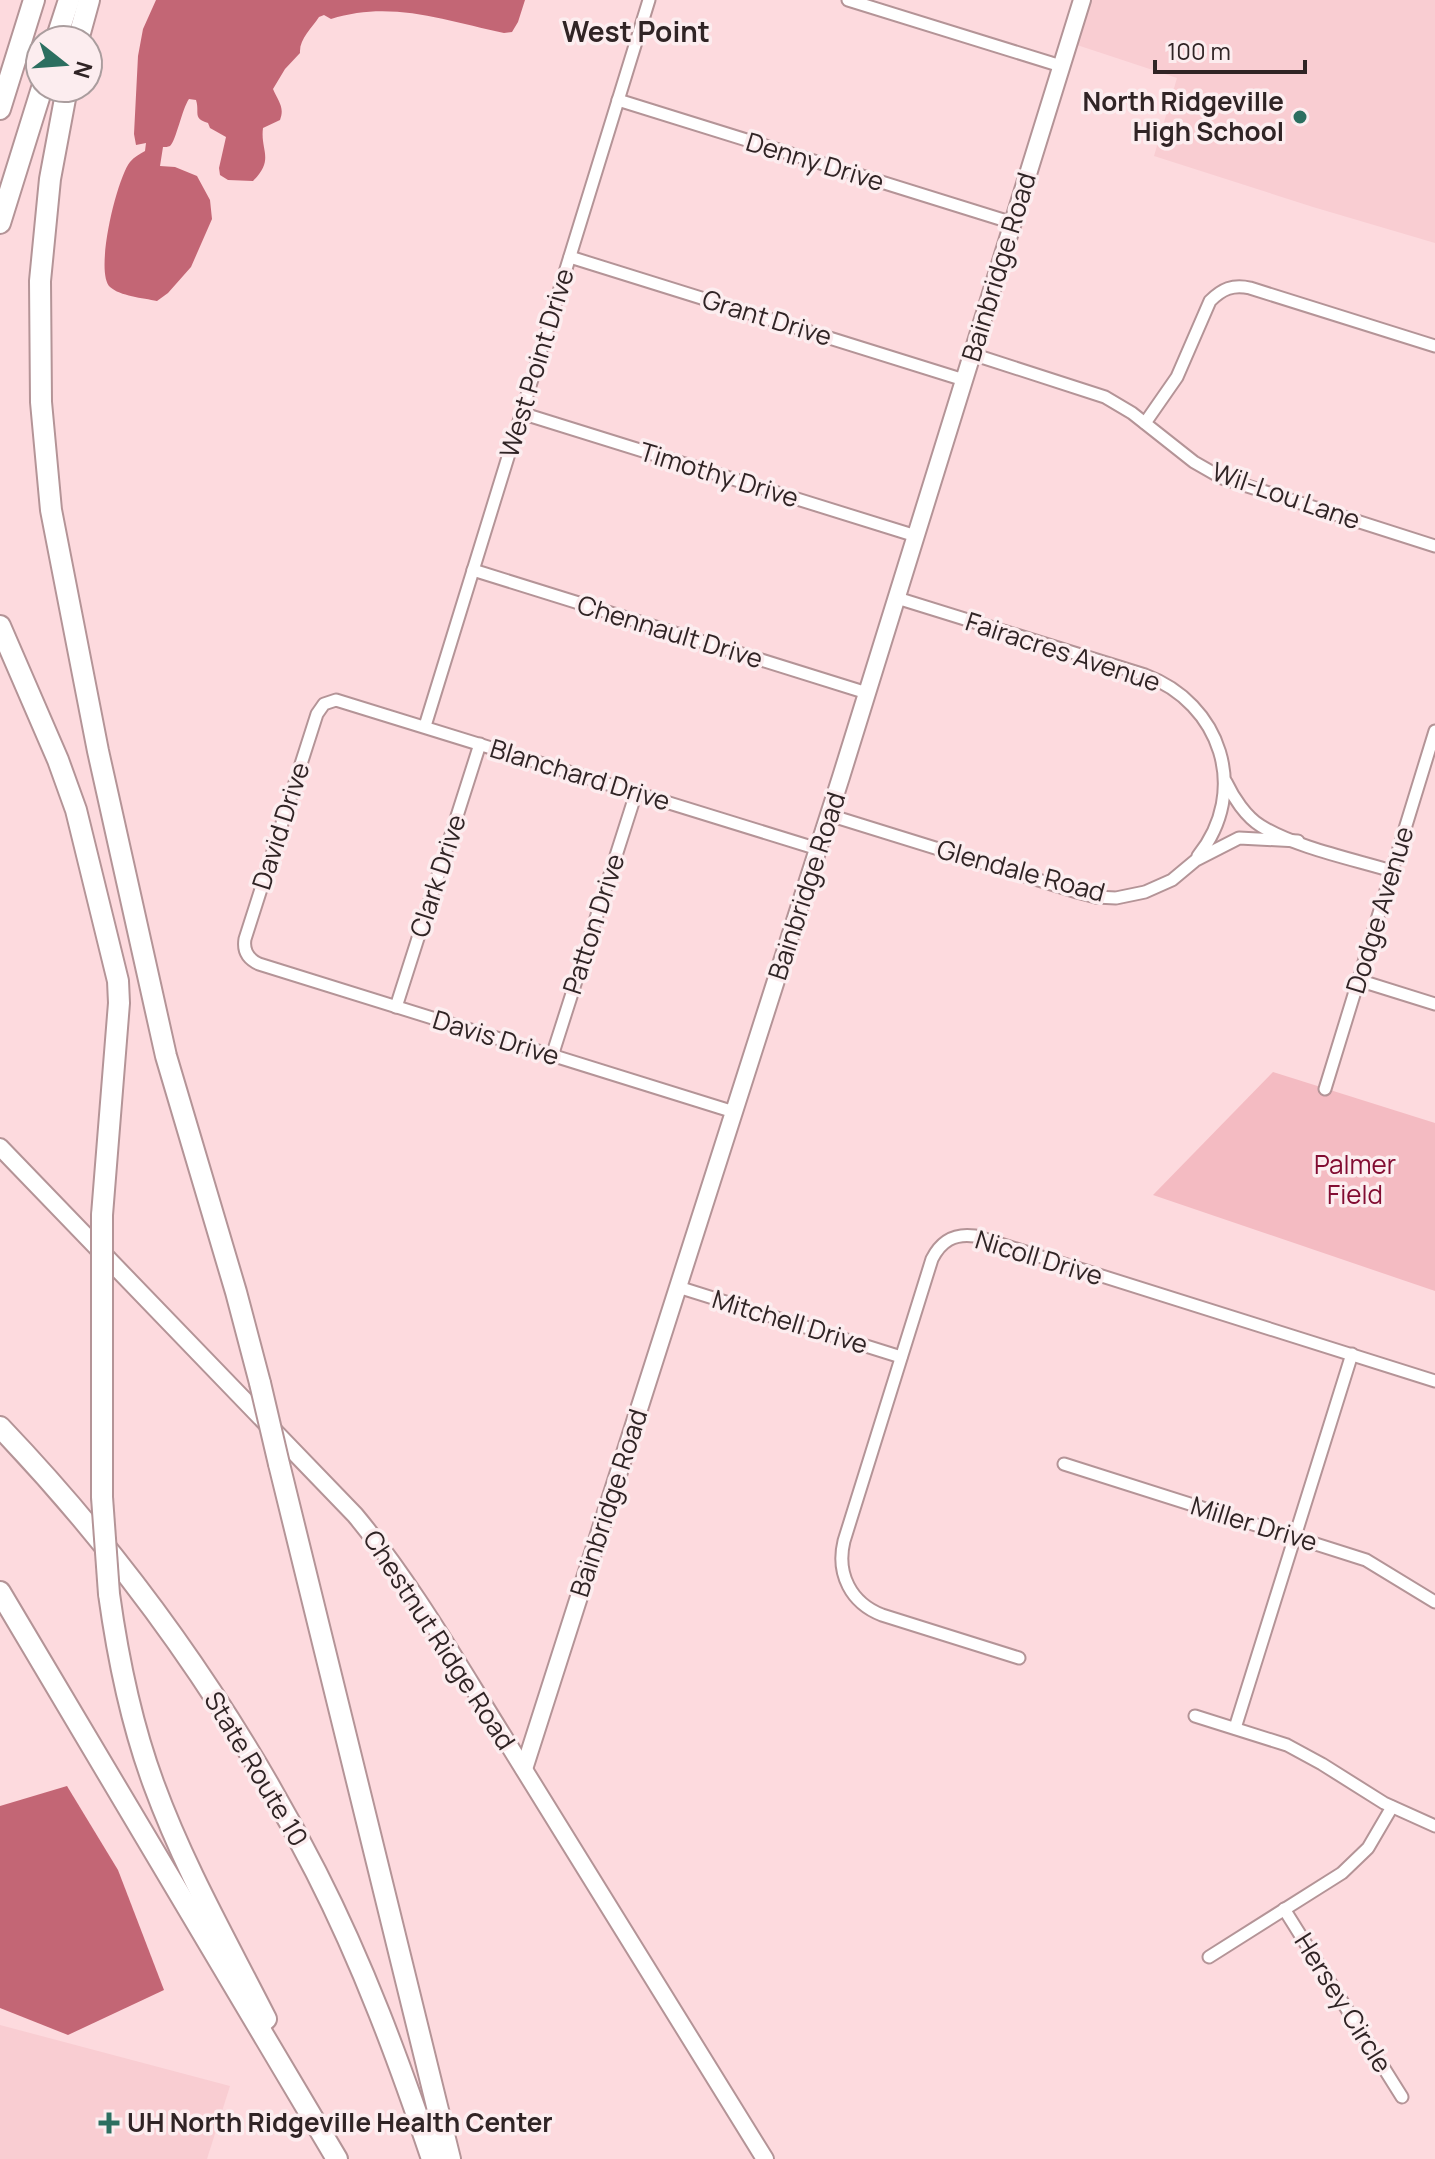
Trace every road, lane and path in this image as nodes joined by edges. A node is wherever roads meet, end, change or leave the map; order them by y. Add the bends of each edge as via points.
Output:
1 (34, 0) edge
2 (69, 0) edge
3 (89, 0) edge
4 (649, 0) edge
5 (848, 0) edge
6 (1082, 0) edge
7 (61, 24) edge
8 (82, 24) edge
9 (1061, 66) junction
10 (618, 100) junction
11 (37, 104) edge
12 (64, 104) edge
13 (0, 109) edge
14 (0, 223) edge
15 (1013, 223) junction
16 (570, 257) junction
17 (1435, 346) edge
18 (972, 354) junction
19 (964, 380) junction
20 (521, 413) junction
21 (1145, 423) junction
22 (916, 536) junction
23 (1435, 546) edge
24 (473, 570) junction
25 (897, 598) junction
26 (0, 626) edge
27 (867, 693) junction
28 (343, 700) joint
29 (425, 726) junction
30 (1435, 731) edge
31 (480, 744) junction
32 (1430, 764) edge
33 (1225, 778) junction
34 (636, 793) junction
35 (829, 815) junction
36 (1298, 841) junction
37 (818, 849) junction
38 (1196, 860) junction
39 (1392, 871) junction
40 (259, 964) joint
41 (1358, 980) junction
42 (1435, 1004) edge
43 (396, 1007) junction
44 (552, 1056) junction
45 (1325, 1089) dead end
46 (734, 1112) junction
47 (0, 1147) edge
48 (678, 1287) junction
49 (1352, 1354) junction
50 (901, 1357) junction
51 (1435, 1381) edge
52 (0, 1427) edge
53 (1064, 1464) dead end
54 (1295, 1537) junction
55 (0, 1592) edge
56 (1435, 1602) edge
57 (1019, 1658) dead end
58 (1195, 1716) dead end
59 (1235, 1728) junction
60 (524, 1769) junction
61 (1392, 1807) junction
62 (1435, 1826) edge
63 (1284, 1909) junction
64 (1209, 1957) dead end
65 (1402, 2097) dead end
66 (337, 2159) edge
67 (432, 2159) edge
68 (450, 2159) edge
69 (765, 2159) edge

1 - 13 highway
2 - 7 highway
3 - 8 highway
4 - 10 street, West Point Drive
5 - 9 street
6 - 9 street, Bainbridge Road
9 - 15 street, Bainbridge Road
10 - 15 street, Denny Drive
10 - 16 street, West Point Drive
11 - 14 highway
12 - 68 highway, bridge via 50,179 39,304 41,402 53,524 166,1056 260,1383
15 - 18 street, Bainbridge Road
16 - 19 street, Grant Drive
16 - 20 street, West Point Drive
17 - 21 street via 1234,287 1210,301 1177,377
18 - 19 street, Bainbridge Road
18 - 21 street, Wil-Lou Lane via 1090,391
19 - 22 street, Bainbridge Road
20 - 22 street, Timothy Drive
20 - 24 street, West Point Drive
21 - 23 street, Wil-Lou Lane via 1222,478
22 - 25 street, Bainbridge Road
24 - 27 street, Chennault Drive
24 - 29 street, West Point Drive
25 - 27 street, Bainbridge Road
25 - 33 street, Fairacres Avenue via 1163,683 1206,722
26 - 66 highway, bridge via 76,810 118,981 102,1215 102,1497 118,1651 133,1719 169,1822
27 - 35 street, Bainbridge Road
28 - 29 street, Blanchard Drive
28 - 40 street, David Drive via 319,709 245,939 247,956
29 - 31 street, Blanchard Drive
30 - 32 street, Dodge Avenue
31 - 34 street, Blanchard Drive
31 - 43 street, Clark Drive
32 - 39 street, Dodge Avenue
33 - 36 street, Fairacres Avenue via 1258,825
33 - 38 street, Fairacres Avenue via 1219,818
34 - 37 street, Blanchard Drive
34 - 44 street, Patton Drive
35 - 37 street, Bainbridge Road
35 - 38 street, Glendale Road via 1096,897 1155,889
36 - 38 street, Glendale Road via 1239,838
36 - 39 street, Fairacres Avenue
37 - 46 street, Bainbridge Road
39 - 41 street, Dodge Avenue
40 - 43 street, Davis Drive
41 - 42 street
41 - 45 street, Dodge Avenue
43 - 44 street, Davis Drive
44 - 46 street, Davis Drive
46 - 48 street, Bainbridge Road
47 - 60 street, Chestnut Ridge Road via 355,1515 408,1585
48 - 50 street, Mitchell Drive
48 - 60 street, Bainbridge Road
49 - 50 street, Nicoll Drive via 966,1235 937,1248
49 - 51 street, Nicoll Drive
49 - 54 street
50 - 57 street, Nicoll Drive via 841,1551 844,1577 868,1609
52 - 67 highway, State Route 10 via 142,1593 257,1765 348,1939
53 - 54 street, Miller Drive
54 - 56 street, Miller Drive via 1366,1560
54 - 59 street
55 - 66 highway
58 - 59 street
59 - 61 street via 1305,1754
60 - 69 street, Chestnut Ridge Road
61 - 62 street
61 - 63 street via 1351,1865
63 - 64 street
63 - 65 street, Hersey Circle

